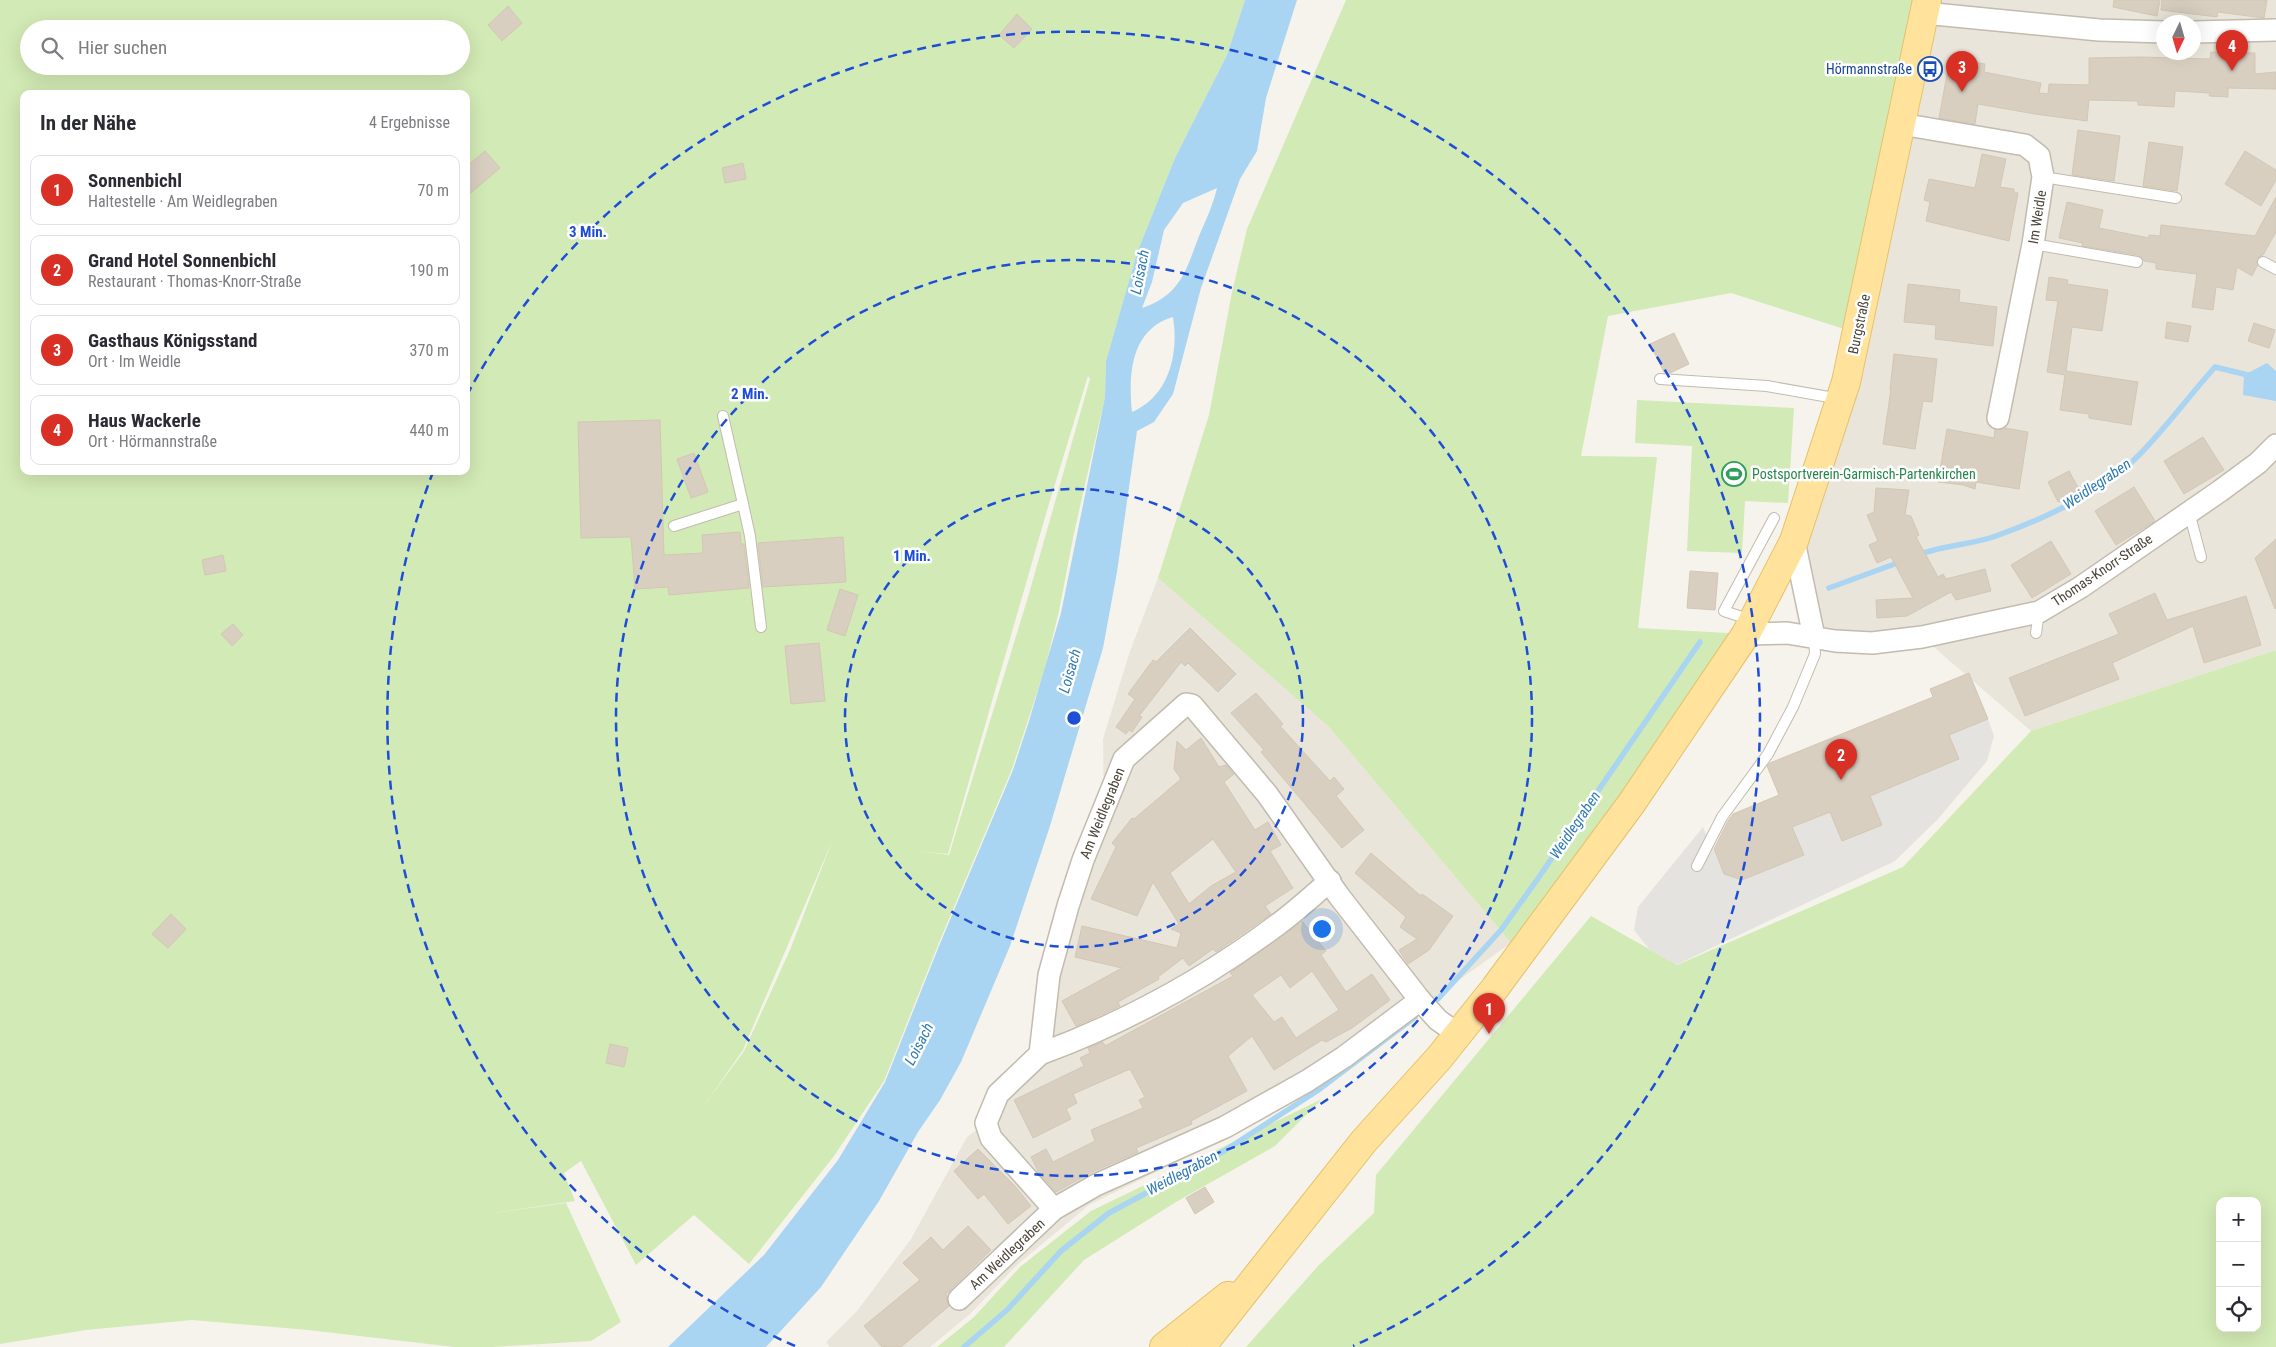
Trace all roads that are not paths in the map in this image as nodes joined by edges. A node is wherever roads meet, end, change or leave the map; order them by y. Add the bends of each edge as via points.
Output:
1 (1926, 6) edge
2 (2276, 30) edge
3 (2156, 32) edge
4 (2201, 32) edge
5 (1901, 124) junction
6 (2043, 177) junction
7 (2176, 198) dead end
8 (2032, 244) junction
9 (2137, 262) dead end
10 (2263, 262) dead end
11 (2276, 269) edge
12 (1660, 378) dead end
13 (1840, 399) junction
14 (722, 416) dead end
15 (1998, 418) dead end
16 (2276, 445) edge
17 (743, 504) junction
18 (2189, 512) junction
19 (1774, 518) dead end
20 (674, 526) dead end
21 (1794, 541) junction
22 (2202, 557) dead end
23 (2039, 612) junction
24 (761, 627) dead end
25 (1750, 627) junction
26 (2036, 633) dead end
27 (1814, 637) junction
28 (1697, 866) dead end
29 (1330, 881) junction
30 (1420, 1000) junction
31 (1458, 1034) junction
32 (1040, 1054) junction
33 (1054, 1209) junction
34 (1266, 1265) junction
35 (959, 1299) dead end
36 (1164, 1347) edge
37 (1201, 1347) edge

1 - 3 street via 2099,30
1 - 5 main road, Burgstraße
2 - 4 street
5 - 6 street, Im Weidle via 2025,145 2039,156
5 - 13 main road, Burgstraße
6 - 7 lane
6 - 8 street, Im Weidle
8 - 9 lane
8 - 15 street, Im Weidle
10 - 11 lane
12 - 13 lane via 1767,386
13 - 21 main road, Burgstraße
14 - 17 lane
16 - 18 street, Thomas-Knorr-Straße via 2258,463
17 - 20 lane
17 - 24 lane
18 - 22 lane
18 - 23 street, Thomas-Knorr-Straße
19 - 25 lane via 1724,611
21 - 25 main road, Burgstraße
21 - 27 street
23 - 26 lane
23 - 27 street, Thomas-Knorr-Straße via 1872,643
25 - 27 street, Thomas-Knorr-Straße
25 - 31 main road, Burgstraße via 1631,804
27 - 28 lane via 1815,654 1793,707 1768,754 1722,817
29 - 30 street, Am Weidlegraben
29 - 32 street, Am Weidlegraben via 1278,925 1198,978 1091,1034
29 - 32 street, Am Weidlegraben via 1255,779 1192,705 1186,704 1124,759 1068,906 1050,976
30 - 31 street, Am Weidlegraben via 1438,1020
30 - 33 street, Am Weidlegraben via 1307,1081 1225,1127 1096,1185
31 - 34 main road, Burgstraße via 1364,1141
32 - 33 street, Am Weidlegraben via 998,1094 986,1123 991,1138
33 - 35 street, Am Weidlegraben
34 - 36 main road
34 - 37 main road

